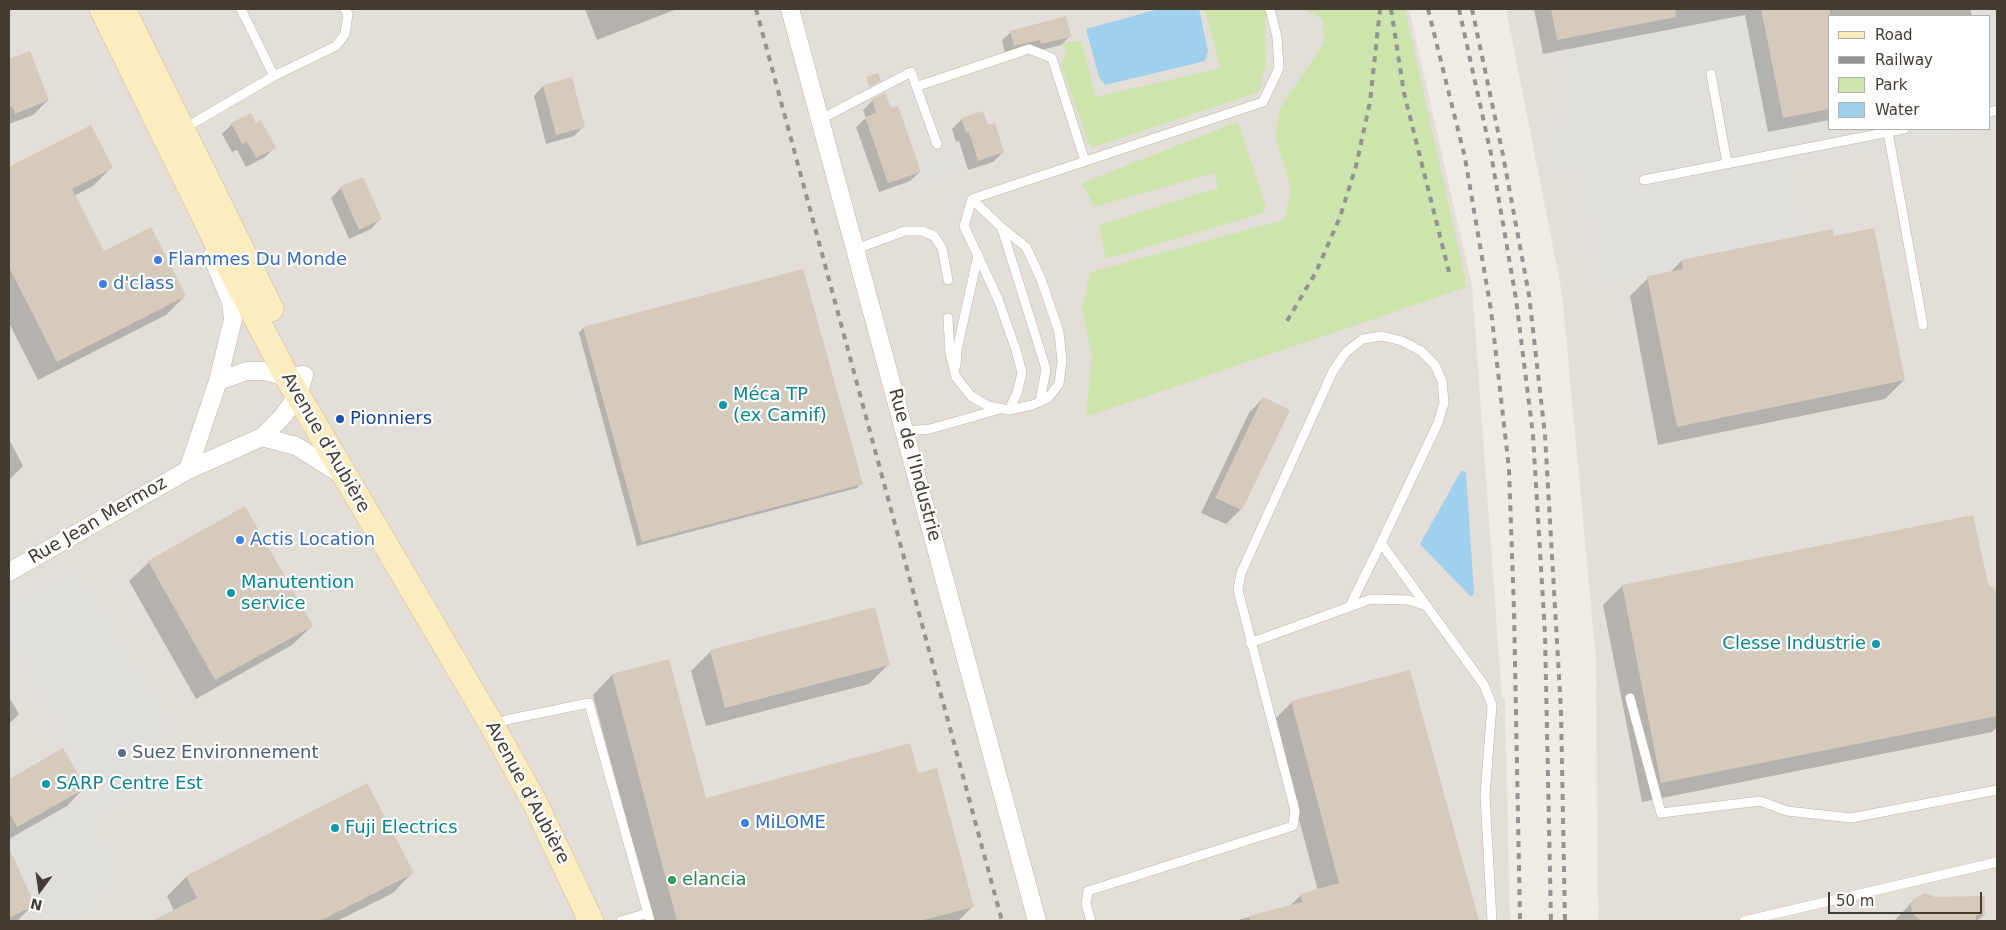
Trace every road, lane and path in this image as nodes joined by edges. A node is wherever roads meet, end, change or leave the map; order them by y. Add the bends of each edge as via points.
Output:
1 (102, 9) edge
2 (123, 9) edge
3 (241, 9) edge
4 (345, 9) edge
5 (790, 9) edge
6 (1270, 9) edge
7 (1711, 74) dead end
8 (274, 76) junction
9 (918, 86) junction
10 (821, 119) junction
11 (1899, 130) edge
12 (1888, 132) junction
13 (175, 138) junction
14 (938, 144) dead end
15 (1085, 161) junction
16 (1727, 163) junction
17 (1644, 180) dead end
18 (972, 199) junction
19 (1002, 228) junction
20 (856, 249) junction
21 (978, 255) junction
22 (948, 280) dead end
23 (948, 318) dead end
24 (1923, 325) dead end
25 (956, 377) junction
26 (218, 382) junction
27 (296, 382) junction
28 (1040, 402) junction
29 (1006, 409) junction
30 (905, 431) junction
31 (262, 437) junction
32 (188, 470) junction
33 (343, 475) junction
34 (1381, 542) junction
35 (9, 572) edge
36 (1350, 606) junction
37 (1427, 606) junction
38 (1250, 642) junction
39 (1630, 698) dead end
40 (500, 723) junction
41 (1997, 790) edge
42 (1997, 862) edge
43 (649, 917) edge
44 (591, 921) edge
45 (609, 921) edge
46 (621, 921) edge
47 (1037, 921) edge
48 (1091, 921) edge
49 (1492, 921) edge
50 (1744, 921) edge

1 - 13 main road, Avenue d'Aubière
2 - 13 main road, Avenue d'Aubière
3 - 8 lane
4 - 8 lane via 348,14 344,34 336,46
5 - 10 street, Rue de l'Industrie
6 - 15 lane via 1277,37 1279,68 1263,102
7 - 16 lane
8 - 13 lane
9 - 10 lane via 911,72
9 - 14 lane
9 - 15 lane via 1029,49 1052,58
10 - 20 street, Rue de l'Industrie
11 - 12 lane
12 - 16 lane
12 - 24 lane
13 - 26 street, Rue Jean Mermoz via 174,177 231,302 233,318
13 - 27 main road, Avenue d'Aubière
15 - 18 lane
16 - 17 lane
18 - 19 lane
18 - 21 lane via 964,226
19 - 28 lane via 1046,369
19 - 28 lane via 1026,248 1041,279 1059,332 1062,362 1058,384 1048,398
20 - 22 lane via 904,231 922,231 934,236 942,248
20 - 30 street, Rue de l'Industrie
21 - 25 lane via 957,350
21 - 29 lane via 998,299 1022,373 1017,392
23 - 25 lane via 950,353
25 - 29 lane via 972,396 988,406
26 - 27 street via 247,370 265,371
26 - 32 street, Rue Jean Mermoz
27 - 31 street, Rue Jean Mermoz via 283,416
27 - 33 main road, Avenue d'Aubière
27 - 40 main road, Avenue d'Aubière
28 - 29 lane
29 - 30 lane via 930,429
30 - 47 street, Rue de l'Industrie
31 - 32 street, Rue Jean Mermoz
31 - 33 street via 296,446
32 - 35 street, Rue Jean Mermoz
33 - 40 main road, Avenue d'Aubière
34 - 36 lane
34 - 37 lane
34 - 38 lane via 1438,423 1444,403 1442,381 1434,365 1421,351 1402,341 1382,336 1363,339 1346,352 1333,371 1241,573 1238,590
36 - 37 lane via 1371,599 1408,600
36 - 38 lane
37 - 49 lane via 1484,685 1492,705 1485,796
38 - 48 lane via 1295,811 1293,826 1088,891 1086,904
39 - 41 lane via 1661,813 1760,801 1787,811 1851,818
40 - 43 lane via 589,703
40 - 44 main road, Avenue d'Aubière
40 - 45 main road, Avenue d'Aubière via 545,786
42 - 50 lane
43 - 46 lane

